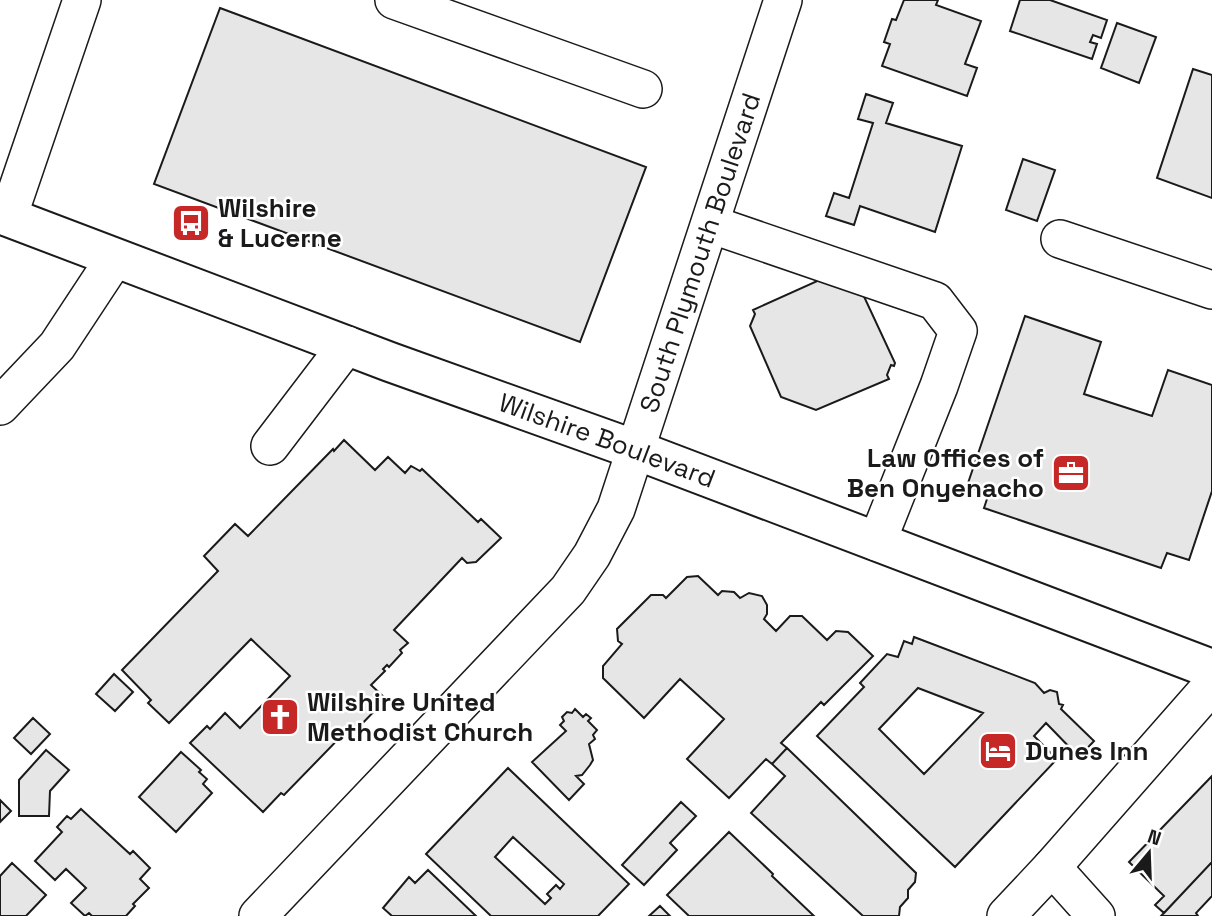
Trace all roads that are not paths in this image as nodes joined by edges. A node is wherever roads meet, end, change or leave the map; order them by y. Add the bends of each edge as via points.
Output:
1 (82, 0) edge
2 (394, 0) edge
3 (783, 0) edge
4 (643, 89) dead end
5 (4, 216) edge
6 (710, 224) junction
7 (1060, 239) dead end
8 (115, 258) junction
9 (1212, 290) edge
10 (347, 345) junction
11 (0, 406) edge
12 (270, 446) dead end
13 (636, 450) junction
14 (877, 542) junction
15 (1212, 669) edge
16 (1212, 685) edge
17 (1052, 867) junction
18 (258, 916) edge
19 (1006, 916) edge
20 (1096, 916) edge

1 - 5 street
2 - 4 street
3 - 6 street, South Plymouth Boulevard
5 - 8 main road, Wilshire Boulevard
6 - 13 street, South Plymouth Boulevard
6 - 14 street via 935,301 958,331
7 - 9 street
8 - 10 main road, Wilshire Boulevard
8 - 11 street via 57,346
10 - 12 street
10 - 13 main road, Wilshire Boulevard
13 - 14 main road, Wilshire Boulevard
13 - 18 street, South Plymouth Boulevard via 616,509 568,590
14 - 15 main road, Wilshire Boulevard
16 - 17 street
17 - 19 street
17 - 20 street

